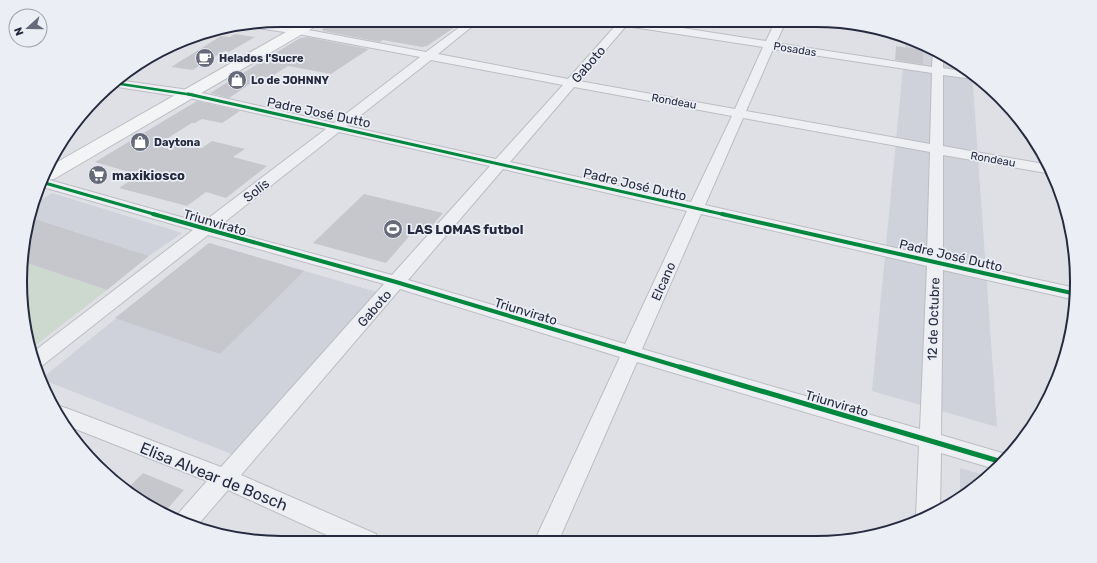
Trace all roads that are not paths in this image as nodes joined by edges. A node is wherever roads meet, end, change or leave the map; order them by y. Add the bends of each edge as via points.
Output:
1 (291, 27) edge
2 (298, 27) edge
3 (466, 27) edge
4 (616, 27) edge
5 (658, 27) edge
6 (778, 27) edge
7 (770, 45) junction
8 (431, 55) junction
9 (938, 58) edge
10 (937, 71) junction
11 (963, 75) edge
12 (571, 83) junction
13 (122, 84) edge
14 (181, 92) junction
15 (740, 112) junction
16 (338, 126) junction
17 (936, 149) junction
18 (61, 154) edge
19 (501, 164) junction
20 (1044, 169) edge
21 (51, 173) edge
22 (46, 183) edge
23 (696, 208) junction
24 (205, 229) junction
25 (935, 262) junction
26 (396, 282) junction
27 (1069, 292) edge
28 (631, 353) junction
29 (39, 357) edge
30 (66, 417) edge
31 (930, 441) junction
32 (996, 460) edge
33 (225, 478) junction
34 (928, 510) edge
35 (189, 519) edge
36 (353, 536) edge
37 (549, 536) edge

1 - 14 main road
2 - 8 street, Rondeau
3 - 8 street, Solís
4 - 12 street, Gaboto
5 - 7 street, Posadas
6 - 7 street, Elcano
7 - 10 street, Posadas
7 - 15 street, Elcano
8 - 12 street, Rondeau
8 - 16 street, Solís
9 - 10 street, 12 de Octubre
10 - 11 street, Posadas
10 - 17 street, 12 de Octubre
12 - 15 street, Rondeau
12 - 19 street, Gaboto
13 - 14 street, Padre José Dutto
14 - 16 street, Padre José Dutto
14 - 18 main road
14 - 21 main road
15 - 17 street, Rondeau
15 - 23 street, Elcano
16 - 19 street, Padre José Dutto
16 - 24 street, Solís
17 - 20 street, Rondeau
17 - 25 street, 12 de Octubre
19 - 23 street, Padre José Dutto
19 - 26 street, Gaboto
22 - 24 street, Triunvirato
23 - 25 street, Padre José Dutto
23 - 28 street, Elcano
24 - 26 street, Triunvirato
24 - 29 street, Solís
25 - 27 street, Padre José Dutto
25 - 31 street, 12 de Octubre
26 - 28 street, Triunvirato
26 - 33 street, Gaboto
28 - 31 street, Triunvirato
28 - 37 street, Elcano
30 - 33 street, Elisa Alvear de Bosch
31 - 32 street, Triunvirato
31 - 34 street, 12 de Octubre
33 - 35 street, Gaboto
33 - 36 street, Elisa Alvear de Bosch

